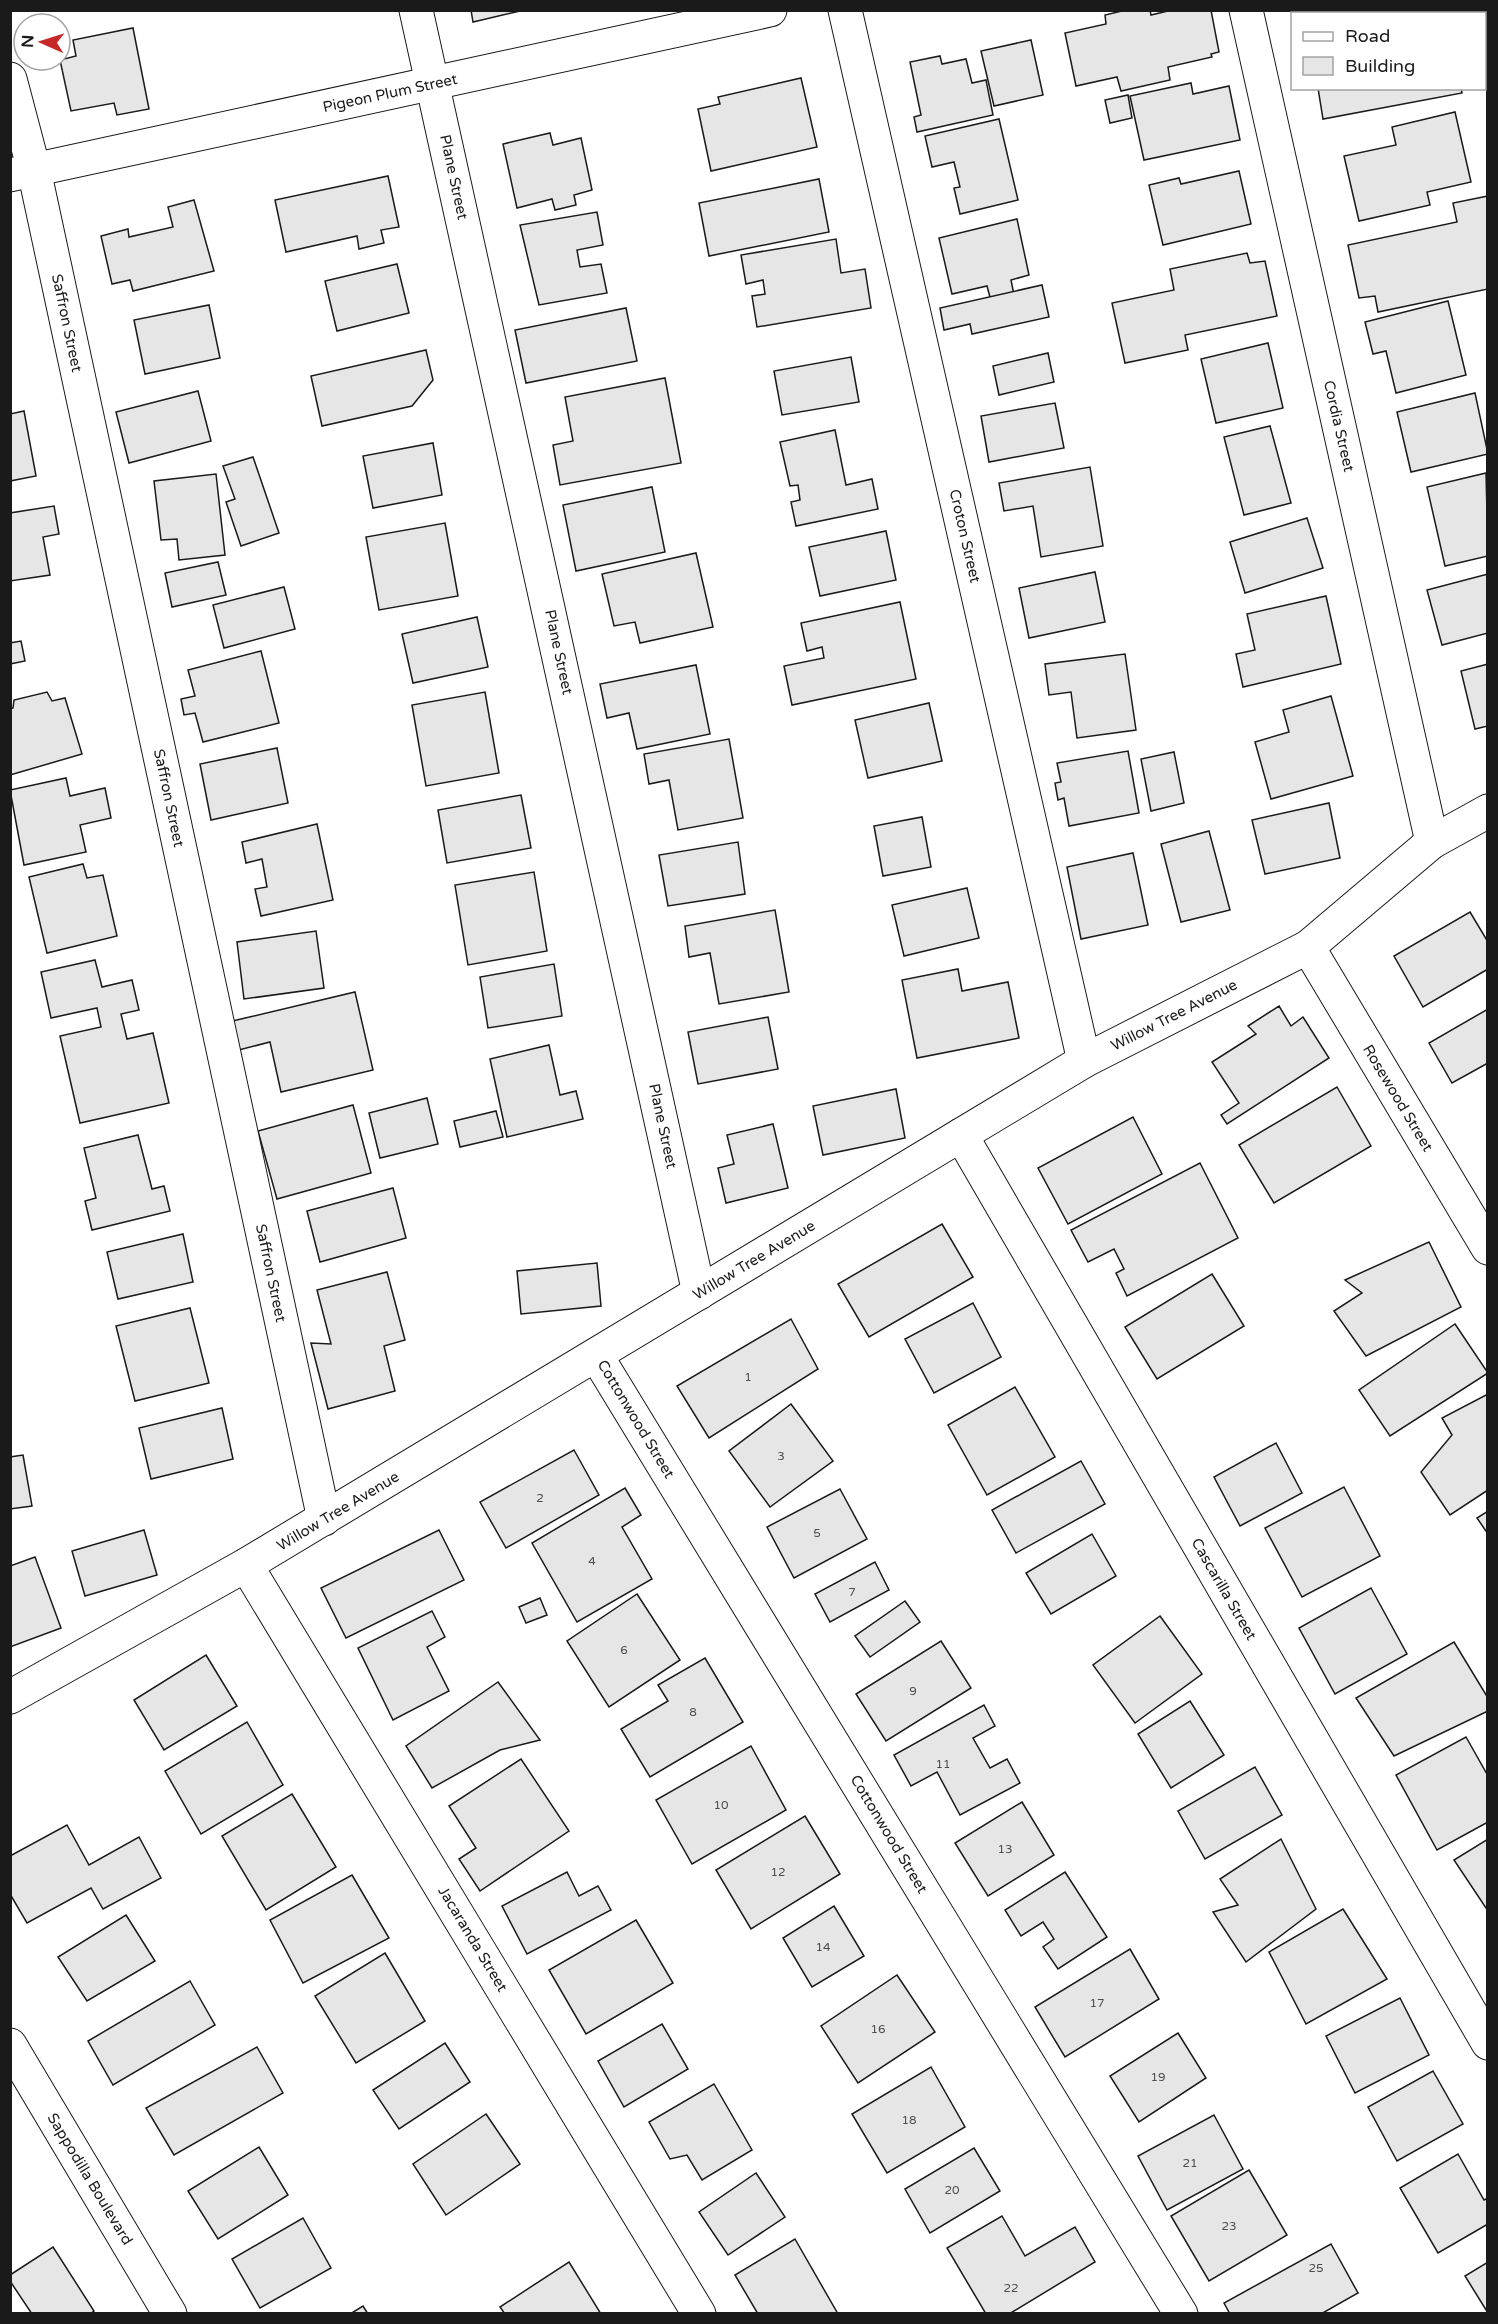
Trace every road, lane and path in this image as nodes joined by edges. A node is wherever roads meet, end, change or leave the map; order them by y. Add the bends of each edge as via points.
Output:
1 (416, 10) edge
2 (770, 10) edge
3 (845, 10) edge
4 (1246, 10) edge
5 (10, 78) edge
6 (434, 84) junction
7 (22, 173) edge
8 (1488, 811) edge
9 (1432, 842) junction
10 (1308, 947) junction
11 (1084, 1061) junction
12 (961, 1135) junction
13 (1488, 1248) edge
14 (699, 1293) junction
15 (596, 1355) junction
16 (324, 1519) junction
17 (246, 1565) junction
18 (10, 1697) edge
19 (1488, 2043) edge
20 (10, 2045) edge
21 (170, 2313) edge
22 (699, 2313) edge
23 (1181, 2313) edge

1 - 6 street, Plane Street
2 - 6 street, Pigeon Plum Street
3 - 11 street, Croton Street
4 - 9 street, Cordia Street
5 - 7 street, Saffron Street
6 - 7 street, Pigeon Plum Street
6 - 14 street, Plane Street
7 - 16 street, Saffron Street
8 - 9 street, Willow Tree Avenue
9 - 10 street, Willow Tree Avenue
10 - 11 street, Willow Tree Avenue
10 - 13 street, Rosewood Street
11 - 12 street, Willow Tree Avenue
12 - 14 street, Willow Tree Avenue
12 - 19 street, Cascarilla Street
14 - 15 street, Willow Tree Avenue
15 - 16 street, Willow Tree Avenue
15 - 23 street, Cottonwood Street
16 - 17 street, Willow Tree Avenue
17 - 18 street, Willow Tree Avenue
17 - 22 street, Jacaranda Street
20 - 21 street, Sappodilla Boulevard

